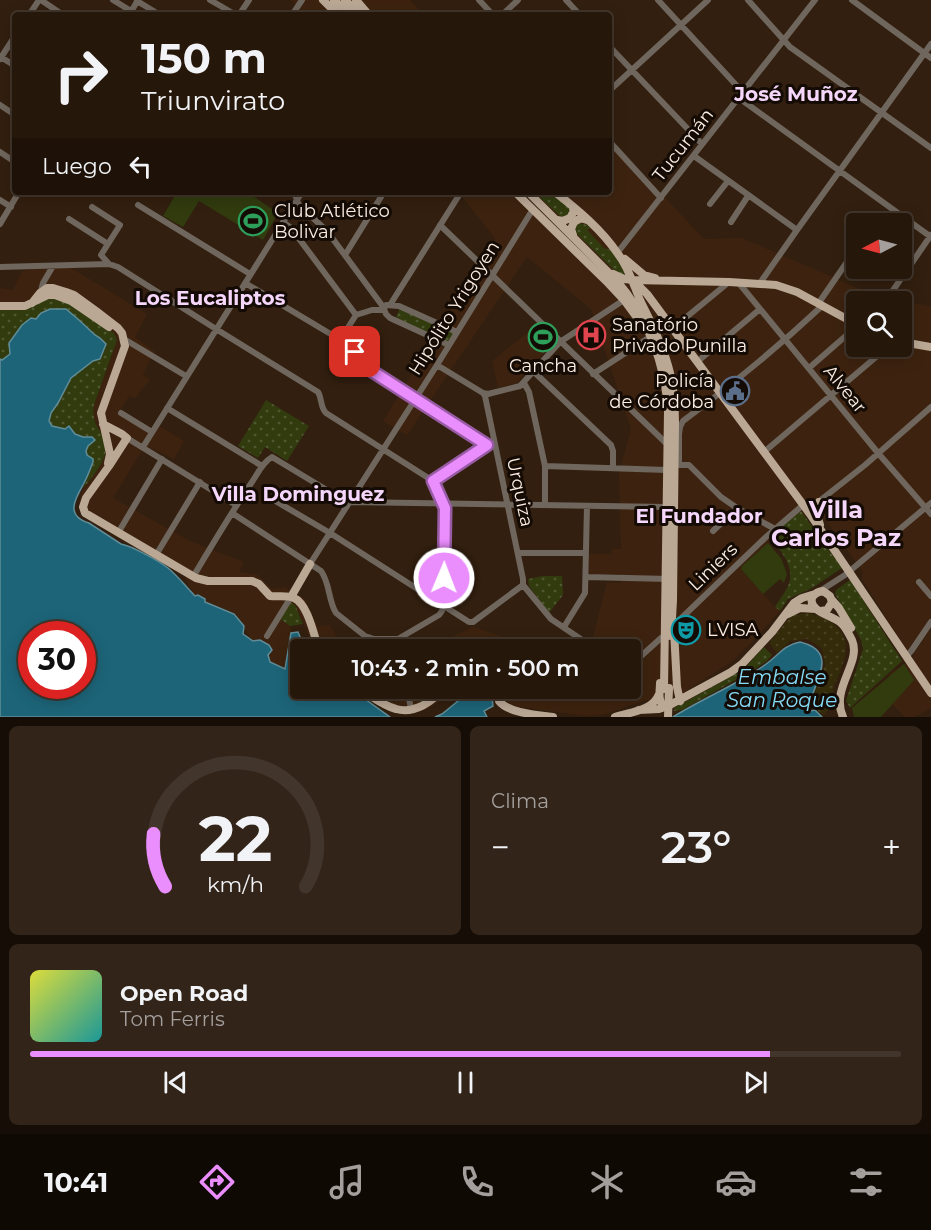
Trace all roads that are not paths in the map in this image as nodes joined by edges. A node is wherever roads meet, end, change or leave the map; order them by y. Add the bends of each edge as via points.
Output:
1 (40, 0) edge
2 (113, 0) edge
3 (210, 0) edge
4 (323, 0) edge
5 (334, 0) edge
6 (345, 0) edge
7 (479, 0) edge
8 (518, 0) edge
9 (567, 0) edge
10 (658, 0) edge
11 (708, 0) edge
12 (748, 0) edge
13 (815, 0) edge
14 (852, 0) edge
15 (138, 1) edge
16 (58, 12) edge
17 (129, 12) edge
18 (155, 12) edge
19 (232, 12) edge
20 (335, 12) edge
21 (347, 12) edge
22 (357, 12) edge
23 (490, 12) edge
24 (505, 12) edge
25 (577, 12) edge
26 (681, 24) junction
27 (784, 39) junction
28 (12, 41) edge
29 (931, 44) edge
30 (0, 45) edge
31 (612, 49) edge
32 (6, 51) junction
33 (924, 54) junction
34 (1, 58) edge
35 (931, 58) edge
36 (632, 71) junction
37 (612, 88) edge
38 (740, 97) junction
39 (881, 113) junction
40 (612, 144) edge
41 (702, 144) junction
42 (931, 148) edge
43 (694, 156) junction
44 (839, 172) junction
45 (728, 181) junction
46 (18, 195) edge
47 (299, 195) edge
48 (300, 195) edge
49 (382, 195) edge
50 (459, 195) edge
51 (518, 195) edge
52 (531, 195) edge
53 (559, 195) edge
54 (748, 196) junction
55 (661, 198) junction
56 (0, 200) edge
57 (710, 204) dead end
58 (138, 205) dead end
59 (572, 205) junction
60 (11, 207) junction
61 (92, 207) dead end
62 (533, 209) junction
63 (69, 219) dead end
64 (556, 220) junction
65 (587, 220) junction
66 (283, 222) junction
67 (731, 222) dead end
68 (0, 224) edge
69 (440, 225) junction
70 (561, 230) junction
71 (797, 230) junction
72 (931, 236) edge
73 (574, 237) junction
74 (108, 244) junction
75 (618, 252) junction
76 (345, 255) junction
77 (590, 259) junction
78 (109, 264) junction
79 (846, 264) edge
80 (53, 266) junction
81 (602, 266) junction
82 (0, 267) edge
83 (250, 274) junction
84 (491, 276) junction
85 (633, 280) junction
86 (658, 280) junction
87 (729, 282) junction
88 (738, 282) junction
89 (245, 283) junction
90 (760, 283) junction
91 (893, 291) edge
92 (647, 294) junction
93 (40, 296) junction
94 (624, 300) junction
95 (820, 305) junction
96 (0, 306) edge
97 (387, 309) junction
98 (760, 309) junction
99 (356, 315) junction
100 (663, 317) junction
101 (846, 320) edge
102 (672, 329) junction
103 (216, 330) junction
104 (457, 332) junction
105 (650, 334) junction
106 (846, 335) edge
107 (124, 339) junction
108 (340, 340) junction
109 (785, 340) junction
110 (560, 342) junction
111 (912, 344) edge
112 (449, 345) junction
113 (931, 347) edge
114 (876, 357) edge
115 (697, 362) junction
116 (437, 365) junction
117 (809, 368) junction
118 (534, 371) junction
119 (593, 374) junction
120 (186, 376) junction
121 (524, 383) junction
122 (483, 393) junction
123 (721, 393) junction
124 (832, 396) junction
125 (415, 399) junction
126 (931, 407) edge
127 (167, 408) junction
128 (121, 413) dead end
129 (103, 424) junction
130 (152, 432) junction
131 (127, 438) junction
132 (108, 443) junction
133 (490, 444) junction
134 (668, 445) junction
135 (122, 446) junction
136 (143, 447) junction
137 (384, 449) junction
138 (764, 452) junction
139 (878, 453) junction
140 (162, 459) junction
141 (679, 465) junction
142 (262, 466) junction
143 (545, 466) junction
144 (613, 468) junction
145 (105, 470) junction
146 (667, 470) junction
147 (433, 481) junction
148 (200, 482) junction
149 (675, 483) junction
150 (675, 494) junction
151 (273, 499) dead end
152 (350, 502) junction
153 (819, 502) junction
154 (444, 504) junction
155 (507, 504) junction
156 (545, 504) junction
157 (236, 505) junction
158 (928, 505) edge
159 (587, 506) junction
160 (666, 507) junction
161 (737, 508) junction
162 (805, 508) junction
163 (231, 513) junction
164 (931, 514) edge
165 (775, 529) junction
166 (713, 531) dead end
167 (822, 532) junction
168 (118, 533) junction
169 (330, 533) junction
170 (674, 544) junction
171 (518, 553) junction
172 (586, 553) junction
173 (156, 555) junction
174 (310, 564) junction
175 (849, 571) junction
176 (586, 576) junction
177 (193, 577) junction
178 (669, 579) junction
179 (919, 582) dead end
180 (523, 585) junction
181 (818, 592) junction
182 (931, 596) edge
183 (291, 597) junction
184 (831, 598) junction
185 (669, 601) junction
186 (444, 607) junction
187 (818, 610) junction
188 (690, 611) junction
189 (786, 616) junction
190 (931, 622) edge
191 (564, 627) junction
192 (673, 627) junction
193 (267, 636) dead end
194 (661, 638) junction
195 (315, 639) edge
196 (398, 639) joint
197 (581, 639) edge
198 (641, 656) edge
199 (906, 657) junction
200 (664, 688) junction
201 (931, 693) edge
202 (376, 699) edge
203 (409, 699) edge
204 (432, 699) edge
205 (500, 699) edge
206 (680, 701) junction
207 (665, 707) junction
208 (411, 709) junction
209 (639, 710) junction
210 (553, 717) edge
211 (615, 717) edge
212 (666, 717) edge
213 (843, 717) edge
214 (848, 717) edge

1 - 16 street
2 - 17 street
3 - 19 street
4 - 20 main road
5 - 21 main road
6 - 22 main road
7 - 23 street
8 - 24 street
9 - 25 street
10 - 26 street
11 - 26 street
12 - 27 street
13 - 27 street, Tucumán
14 - 33 street
15 - 18 street
26 - 36 street
26 - 38 street via 738,86
27 - 38 street, Tucumán
27 - 39 street
28 - 32 street
29 - 33 street
30 - 32 street
31 - 36 street
32 - 34 street
33 - 35 street
33 - 39 street
36 - 37 street
36 - 41 street
38 - 41 street, Tucumán
38 - 44 street
39 - 42 street
39 - 44 street
40 - 55 street
41 - 43 street, Tucumán
43 - 45 street
43 - 55 street, Tucumán
44 - 71 street
44 - 72 street
45 - 54 street
45 - 57 street
46 - 60 street
47 - 66 street
48 - 76 street via 299,205 327,231
49 - 76 street
50 - 69 street
51 - 62 main road
52 - 64 main road
53 - 59 main road
54 - 67 street
54 - 71 street
55 - 75 street, Tucumán
56 - 60 street
58 - 83 street
59 - 64 main road via 570,218
59 - 65 main road
60 - 68 street
61 - 74 street via 120,225
62 - 70 main road
62 - 84 street, Hipólito Yrigoyen
63 - 74 street
64 - 70 main road
65 - 73 main road via 574,222
65 - 75 main road
66 - 83 street
66 - 99 street
69 - 84 street
69 - 97 street
70 - 73 main road
70 - 77 main road
71 - 90 street
72 - 91 street
73 - 77 main road
74 - 78 street via 101,255
75 - 85 main road
75 - 86 main road via 644,274
76 - 97 street
77 - 81 main road
77 - 94 main road
78 - 80 street
78 - 103 street
79 - 95 street
80 - 82 street
80 - 93 street
81 - 85 main road via 616,276
81 - 105 main road via 630,297
83 - 89 street
84 - 104 street, Hipólito Yrigoyen
84 - 110 street
85 - 86 main road
85 - 92 main road
85 - 105 main road
86 - 87 main road
86 - 92 main road via 648,284
87 - 88 main road
87 - 102 street
88 - 90 main road
88 - 98 street, Alvear
89 - 103 street
89 - 108 street
90 - 95 main road via 783,287
92 - 100 main road
93 - 96 main road via 25,306
93 - 107 main road via 52,294 67,299
94 - 105 main road
94 - 110 street
95 - 101 main road
95 - 109 street
97 - 99 street
97 - 104 street via 399,306
97 - 112 street via 390,318
98 - 109 street, Alvear
98 - 115 street
99 - 108 street
100 - 102 main road
100 - 105 main road via 655,321
102 - 115 main road
103 - 120 street
103 - 137 street via 318,392 326,413
104 - 112 street, Hipólito Yrigoyen
105 - 119 street
105 - 134 main road via 666,388
105 - 149 main road via 667,362 673,385
106 - 117 street
107 - 120 street
107 - 129 main road via 125,346 102,411
108 - 125 street via 353,350 361,364
109 - 117 street, Alvear
109 - 123 street
110 - 118 street
110 - 119 street
111 - 113 main road
112 - 116 street, Hipólito Yrigoyen
114 - 124 street
115 - 123 main road
116 - 122 street
116 - 125 street, Hipólito Yrigoyen
117 - 124 street, Alvear
118 - 121 street
118 - 144 street via 610,445
119 - 134 street
120 - 127 street
121 - 122 street
121 - 143 street
122 - 133 street, Urquiza
123 - 138 main road
123 - 141 street via 681,424
124 - 138 street
124 - 139 street, Alvear
125 - 133 street
125 - 137 street, Hipólito Yrigoyen
126 - 139 street, Liniers
127 - 130 street
127 - 142 street
128 - 130 street
129 - 131 main road
129 - 132 main road
130 - 136 street
131 - 135 main road
131 - 136 street
132 - 135 main road
132 - 145 main road via 110,457
133 - 147 street
133 - 155 street, Urquiza
134 - 146 main road
134 - 149 main road
135 - 145 main road
136 - 140 street
137 - 147 street
137 - 152 street, Hipólito Yrigoyen
138 - 162 main road
139 - 153 street, Liniers
139 - 158 street, Alvear
140 - 148 street
140 - 168 street
141 - 150 main road
141 - 161 street via 689,465
142 - 152 street via 272,457
142 - 157 street
143 - 144 street
143 - 156 street
144 - 146 street
145 - 168 main road via 83,509
146 - 160 main road
147 - 154 street
148 - 157 street
148 - 173 street
149 - 150 main road
150 - 170 main road
151 - 169 street
152 - 154 street
152 - 169 street, Hipólito Yrigoyen
153 - 162 street, Liniers
153 - 167 main road
154 - 155 street
154 - 186 street
155 - 156 street
155 - 171 street, Urquiza
156 - 159 street
157 - 163 street
158 - 164 street, Alvear
158 - 175 street
159 - 160 street
159 - 172 street
160 - 170 main road via 671,510
160 - 178 main road
161 - 165 street
161 - 166 street
162 - 165 street, Liniers
162 - 167 main road
163 - 174 street
163 - 177 street
165 - 188 street, Liniers
167 - 175 main road
168 - 173 main road
169 - 174 street, Hipólito Yrigoyen
169 - 186 street
170 - 178 main road
171 - 172 street
171 - 180 street, Urquiza
172 - 176 street
173 - 177 main road
174 - 183 main road, Hipólito Yrigoyen
174 - 196 street via 325,576 336,613 369,638
175 - 181 street
175 - 199 main road
176 - 178 street
176 - 191 street via 584,597
177 - 183 main road via 252,581 272,597
178 - 185 main road
179 - 182 street
180 - 186 street via 473,622
180 - 191 street via 545,613
181 - 184 main road
181 - 187 main road via 812,602
181 - 189 main road via 798,600
183 - 193 street, Hipólito Yrigoyen
183 - 195 main road via 304,608
184 - 187 main road via 830,608
184 - 214 main road via 860,648 844,696
185 - 188 street via 680,612
185 - 192 main road
185 - 194 main road
185 - 200 main road
186 - 196 street via 439,615
187 - 189 main road via 800,608
187 - 213 main road via 843,624 854,646 840,696
188 - 192 street, Liniers
189 - 206 main road via 742,664
190 - 199 street
191 - 197 street
192 - 200 main road
192 - 206 main road
194 - 198 street
194 - 200 main road
199 - 201 main road
200 - 207 main road via 661,703
200 - 209 main road via 657,700
200 - 212 main road, bridge
202 - 208 main road via 391,708
203 - 208 street
204 - 208 main road
205 - 210 main road via 503,706
206 - 207 main road
207 - 209 main road
209 - 211 main road

